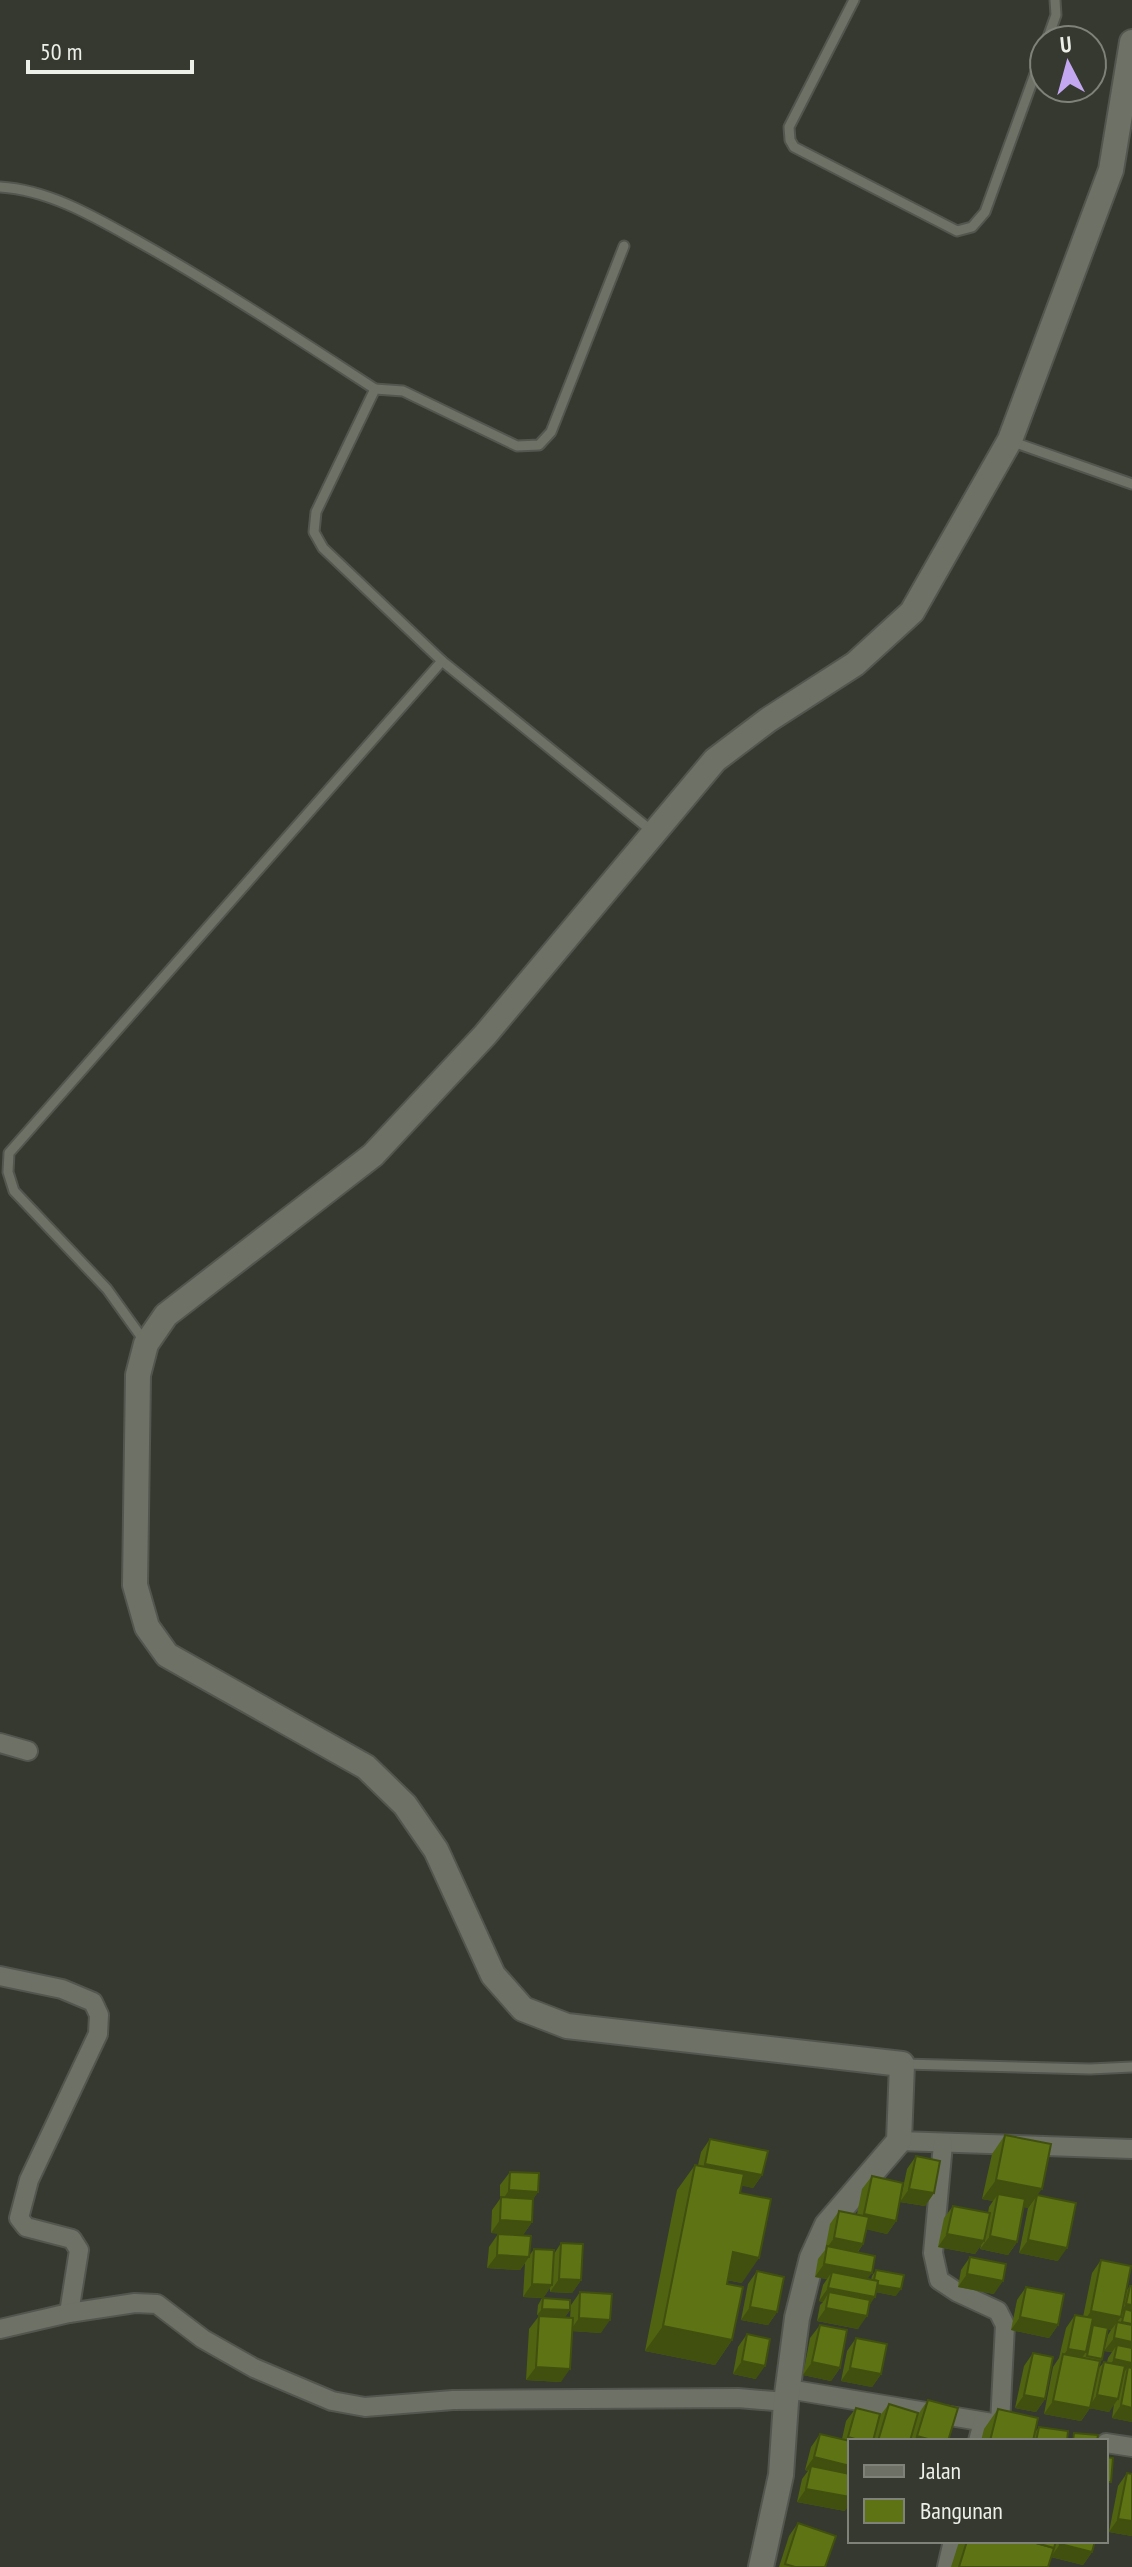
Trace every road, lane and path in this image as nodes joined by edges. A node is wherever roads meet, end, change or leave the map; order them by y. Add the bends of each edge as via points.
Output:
1 (854, 0) edge
2 (1055, 0) edge
3 (1053, 24) edge
4 (1132, 42) edge
5 (1028, 93) edge
6 (0, 187) edge
7 (624, 246) dead end
8 (375, 389) junction
9 (1010, 440) junction
10 (1132, 484) edge
11 (442, 661) junction
12 (653, 832) junction
13 (146, 1344) junction
14 (0, 1743) edge
15 (28, 1751) dead end
16 (0, 1976) edge
17 (902, 2064) junction
18 (1132, 2067) edge
19 (899, 2141) junction
20 (943, 2144) junction
21 (1132, 2149) edge
22 (69, 2313) junction
23 (0, 2329) edge
24 (787, 2396) junction
25 (991, 2423) junction
26 (1027, 2429) edge
27 (979, 2439) edge
28 (1108, 2443) edge
29 (1132, 2447) edge
30 (953, 2543) edge
31 (761, 2567) edge
32 (947, 2567) edge

1 - 5 lane via 789,127 794,147 957,231 972,227 985,212
2 - 3 lane
4 - 9 street via 1111,170
6 - 8 lane via 79,208 203,277
7 - 8 lane via 551,432 539,445 517,446 403,391
8 - 11 lane via 316,512 314,532 323,548
9 - 10 lane
9 - 12 street via 912,612 855,664 715,760
11 - 12 lane
11 - 13 lane via 9,1153 14,1191 107,1289
12 - 13 street via 485,1035 373,1155 166,1315
13 - 17 street via 138,1375 135,1585 147,1627 167,1655 366,1767 405,1805 436,1850 493,1975 523,2009 567,2026
14 - 15 street
16 - 22 street via 62,1989 93,2002 99,2015 98,2034 29,2180 19,2218 26,2227 72,2239 79,2250
17 - 18 lane
17 - 19 street
19 - 20 street
19 - 24 street via 827,2225 812,2258 797,2318
20 - 21 street
20 - 25 street via 933,2253 939,2280 998,2311 1005,2325
22 - 23 street
22 - 24 street via 157,2304 254,2368 332,2401 365,2407 469,2400
24 - 25 street
24 - 31 street via 781,2475
25 - 26 street
25 - 27 street
28 - 29 street
30 - 32 street

